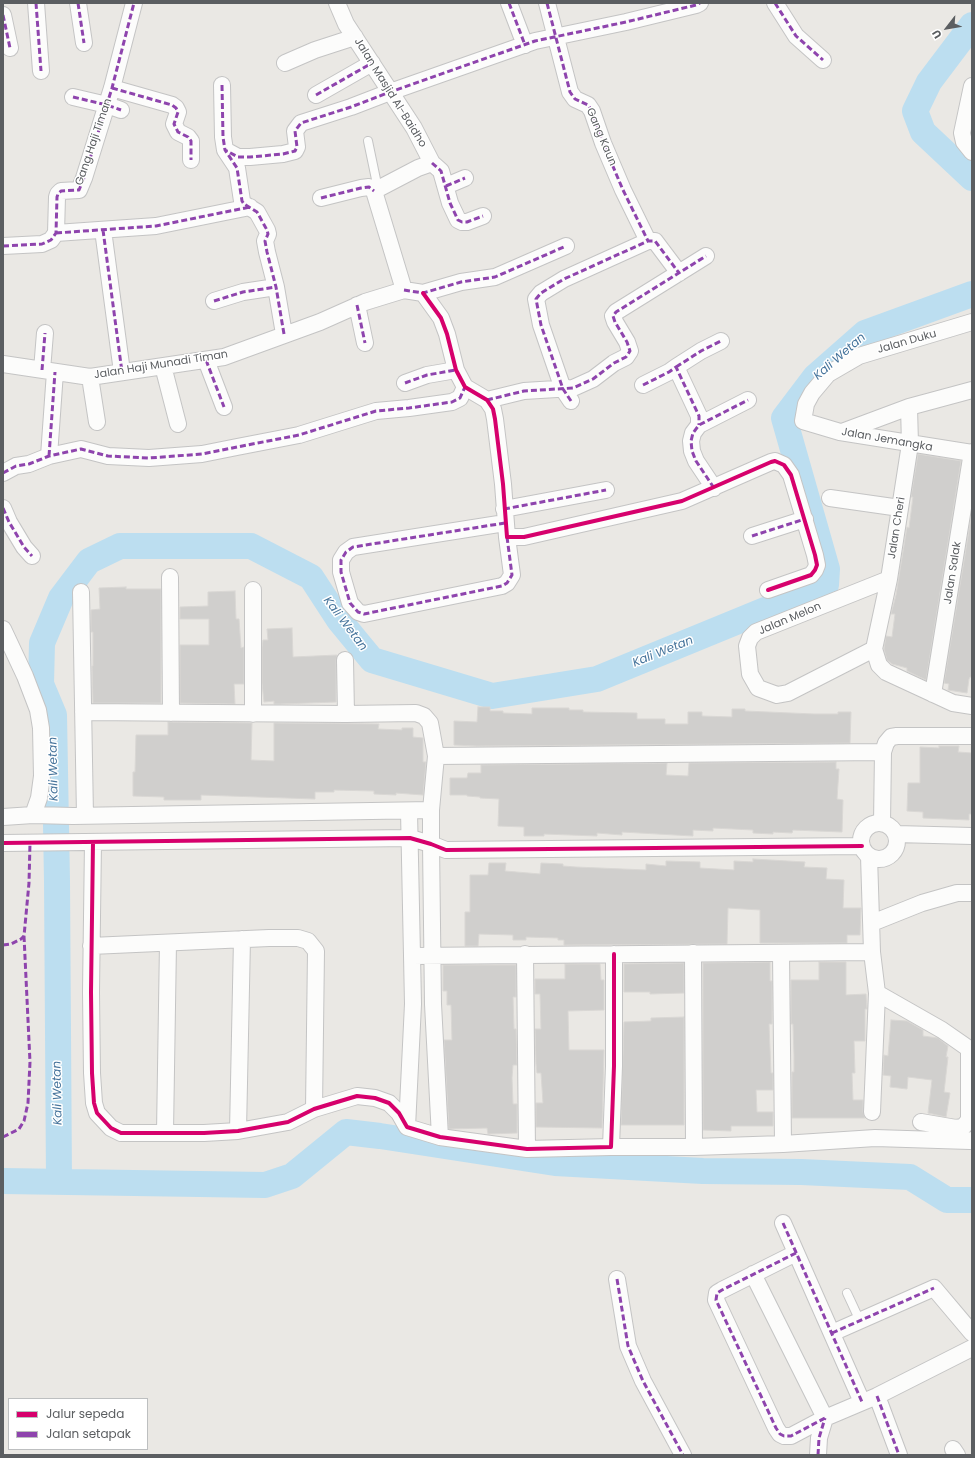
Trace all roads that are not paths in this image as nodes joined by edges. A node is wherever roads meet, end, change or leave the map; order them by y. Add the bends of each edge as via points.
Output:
1 (36, 3) edge
2 (78, 3) edge
3 (134, 3) edge
4 (336, 3) edge
5 (509, 3) edge
6 (547, 3) edge
7 (700, 3) edge
8 (775, 3) edge
9 (3, 15) edge
10 (355, 37) junction
11 (556, 37) junction
12 (84, 43) dead end
13 (525, 45) junction
14 (10, 48) dead end
15 (823, 60) dead end
16 (285, 63) dead end
17 (372, 63) junction
18 (41, 71) dead end
19 (222, 85) dead end
20 (972, 86) edge
21 (112, 88) junction
22 (390, 92) junction
23 (316, 95) dead end
24 (73, 97) dead end
25 (114, 107) junction
26 (368, 141) dead end
27 (972, 152) edge
28 (229, 156) junction
29 (191, 160) dead end
30 (432, 163) junction
31 (465, 178) dead end
32 (446, 186) junction
33 (376, 190) junction
34 (321, 198) dead end
35 (250, 207) junction
36 (483, 216) dead end
37 (103, 230) junction
38 (56, 233) junction
39 (648, 241) junction
40 (3, 246) edge
41 (566, 246) dead end
42 (706, 256) dead end
43 (679, 274) junction
44 (276, 287) junction
45 (404, 290) junction
46 (423, 293) junction
47 (214, 301) dead end
48 (357, 305) junction
49 (972, 322) edge
50 (45, 333) dead end
51 (284, 334) junction
52 (721, 341) dead end
53 (365, 343) dead end
54 (206, 360) junction
55 (3, 364) edge
56 (163, 366) junction
57 (676, 367) junction
58 (456, 370) junction
59 (49, 371) junction
60 (122, 372) junction
61 (90, 377) junction
62 (405, 383) dead end
63 (643, 385) dead end
64 (465, 387) junction
65 (972, 390) edge
66 (567, 395) junction
67 (487, 400) junction
68 (748, 400) dead end
69 (224, 407) dead end
70 (909, 407) junction
71 (803, 420) joint
72 (96, 422) dead end
73 (178, 424) dead end
74 (699, 424) junction
75 (840, 432) junction
76 (910, 444) junction
77 (972, 453) edge
78 (49, 456) junction
79 (3, 473) edge
80 (714, 488) junction
81 (606, 490) dead end
82 (830, 498) dead end
83 (3, 508) edge
84 (900, 508) junction
85 (804, 519) junction
86 (505, 523) junction
87 (752, 536) dead end
88 (32, 556) dead end
89 (170, 577) dead end
90 (888, 579) junction
91 (254, 590) dead end
92 (768, 590) dead end
93 (81, 592) dead end
94 (3, 629) edge
95 (874, 648) junction
96 (345, 660) dead end
97 (933, 694) junction
98 (972, 706) edge
99 (83, 712) junction
100 (171, 713) junction
101 (253, 714) junction
102 (346, 714) junction
103 (972, 736) edge
104 (884, 752) junction
105 (436, 756) junction
106 (431, 810) junction
107 (409, 811) junction
108 (114, 815) junction
109 (38, 816) junction
110 (79, 816) junction
111 (3, 817) edge
112 (882, 823) junction
113 (896, 834) junction
114 (972, 836) edge
115 (410, 838) junction
116 (87, 842) junction
117 (115, 842) junction
118 (3, 843) edge
119 (431, 844) junction
120 (866, 851) junction
121 (972, 893) edge
122 (872, 923) junction
123 (242, 939) junction
124 (168, 943) junction
125 (91, 946) junction
126 (872, 952) junction
127 (693, 953) junction
128 (781, 953) junction
129 (525, 954) junction
130 (614, 954) junction
131 (412, 956) junction
132 (432, 956) junction
133 (877, 993) junction
134 (970, 1050) edge
135 (314, 1109) junction
136 (872, 1112) dead end
137 (921, 1122) dead end
138 (407, 1127) junction
139 (238, 1131) junction
140 (166, 1132) junction
141 (440, 1137) junction
142 (972, 1140) edge
143 (784, 1144) junction
144 (611, 1147) junction
145 (694, 1147) junction
146 (527, 1149) junction
147 (783, 1223) dead end
148 (796, 1253) junction
149 (753, 1274) junction
150 (617, 1279) dead end
151 (847, 1293) dead end
152 (860, 1321) junction
153 (832, 1333) junction
154 (972, 1333) edge
155 (972, 1348) edge
156 (877, 1396) junction
157 (862, 1402) junction
158 (825, 1418) junction
159 (683, 1455) edge
160 (818, 1455) edge
161 (899, 1455) edge

1 - 18 street
2 - 12 street
3 - 21 street, Gang Haji Timan
4 - 10 street, Jalan Masjid Al-Baidho
5 - 13 street
6 - 11 street, Gang Kaun
7 - 11 street
8 - 15 street via 796,36
9 - 14 street
10 - 16 street
10 - 17 street, Jalan Masjid Al-Baidho
11 - 13 street
11 - 39 street, Gang Kaun via 570,92 575,99 588,105 592,111 623,190
13 - 22 street
17 - 22 street, Jalan Masjid Al-Baidho
17 - 23 street
19 - 28 street via 223,137
20 - 27 street via 962,133 964,142
21 - 25 street, Gang Haji Timan
21 - 29 street via 176,108 178,112 174,124 178,132 191,141
22 - 28 street via 300,123 295,131 295,151 250,157
22 - 30 street, Jalan Masjid Al-Baidho via 414,128
24 - 25 street
25 - 38 street, Gang Haji Timan via 79,190 58,194
26 - 33 lane
28 - 35 street via 239,173 240,197 244,204
30 - 32 street, Jalan Masjid Al-Baidho via 441,171
30 - 33 street
31 - 32 street
32 - 36 street, Jalan Masjid Al-Baidho via 458,220 467,222
33 - 34 street via 361,188
33 - 45 street
35 - 37 street via 156,226
35 - 44 street via 257,212 267,230 265,241
37 - 38 street
37 - 60 street
38 - 40 street via 52,240 42,244
39 - 43 street via 655,241
39 - 66 street via 564,279 536,299 541,325
41 - 46 street via 495,277 461,282
42 - 43 street
43 - 66 street via 620,309 613,316 630,351 626,357 593,379 573,388
44 - 47 street via 243,292
44 - 51 street
45 - 46 street
45 - 48 street, Jalan Haji Munadi Timan
46 - 58 street via 441,318
48 - 51 street, Jalan Haji Munadi Timan via 320,322
48 - 53 street
49 - 71 street, Jalan Duku via 859,356 828,374 806,404
50 - 59 street
51 - 54 street, Jalan Haji Munadi Timan via 224,357
52 - 57 street
54 - 56 street, Jalan Haji Munadi Timan
54 - 69 street
55 - 59 street, Jalan Haji Munadi Timan
56 - 60 street, Jalan Haji Munadi Timan
56 - 73 street
57 - 63 street
57 - 74 street via 699,416
58 - 62 street
58 - 64 street
59 - 61 street, Jalan Haji Munadi Timan
59 - 78 street
60 - 61 street, Jalan Haji Munadi Timan
61 - 72 street
64 - 67 street
64 - 78 street via 460,398 452,402 376,411 299,435 202,454 149,458 108,456 81,448
65 - 70 street
66 - 67 street via 524,391
67 - 86 street via 493,409 495,419
68 - 74 street
70 - 75 street
70 - 76 street, Jalan Cheri
71 - 75 street, Jalan Jemangka
74 - 80 street via 690,441 692,451
75 - 76 street, Jalan Jemangka
76 - 77 street, Jalan Jemangka
76 - 84 street, Jalan Cheri
77 - 97 street, Jalan Salak
78 - 79 street via 16,466
80 - 85 street via 771,462 780,462 791,475
80 - 86 street via 682,501 524,537
81 - 86 street
82 - 84 street
83 - 88 street via 24,547
84 - 90 street, Jalan Cheri
85 - 87 street
85 - 92 street via 815,555 815,570 804,578
86 - 86 street via 512,575 508,583 364,614 358,612 350,603 340,572 341,560 353,547
89 - 100 street
90 - 95 street, Jalan Cheri
90 - 95 street, Jalan Melon via 756,632 747,646 750,674 758,688 777,695 788,693
91 - 101 street
93 - 99 street
94 - 109 street via 38,710 42,735 42,776
95 - 97 street via 879,665 886,672
96 - 102 street
97 - 98 street
99 - 100 street
99 - 110 street
100 - 101 street
101 - 102 street
102 - 105 street via 416,713 424,716 430,723
103 - 104 street via 891,737
104 - 105 street
104 - 112 street
105 - 106 street
106 - 107 street
106 - 119 street
107 - 108 street
107 - 115 street
108 - 110 street
108 - 117 street
109 - 110 street
109 - 111 street
112 - 113 street via 893,829
112 - 120 street via 868,826 864,832 862,838
113 - 114 street
113 - 120 street via 897,845 891,855 880,859
115 - 117 street
115 - 119 street
115 - 131 street
116 - 117 street
116 - 118 street
116 - 125 street
119 - 120 street via 446,850
119 - 132 street
120 - 122 street
121 - 122 street via 958,893 922,903
122 - 126 street
123 - 124 street
123 - 135 street via 298,938 308,941 316,951
123 - 139 street
124 - 125 street
124 - 140 street
125 - 140 street via 92,1072 97,1113 111,1128 121,1133
126 - 128 street
126 - 133 street
127 - 128 street
127 - 130 street
127 - 145 street
128 - 143 street
129 - 130 street
129 - 132 street
129 - 146 street
130 - 144 street
131 - 132 street
131 - 138 street via 413,1004
132 - 141 street
133 - 134 street via 942,1030
133 - 136 street
134 - 137 street via 968,1120 963,1126 956,1128
135 - 138 street via 357,1096 374,1098 390,1102
135 - 139 street via 288,1122
138 - 141 street
139 - 140 street
141 - 146 street
142 - 143 street via 875,1138
143 - 145 street
144 - 145 street
144 - 146 street
147 - 148 street
148 - 149 street
148 - 153 street
149 - 158 street
149 - 158 street via 717,1293 716,1300 776,1428 780,1434 791,1436
150 - 159 street via 628,1346
151 - 152 lane
152 - 153 street
152 - 154 street via 934,1288
153 - 157 street
155 - 156 street
156 - 157 street
156 - 161 street
157 - 158 street
158 - 160 street via 819,1438

